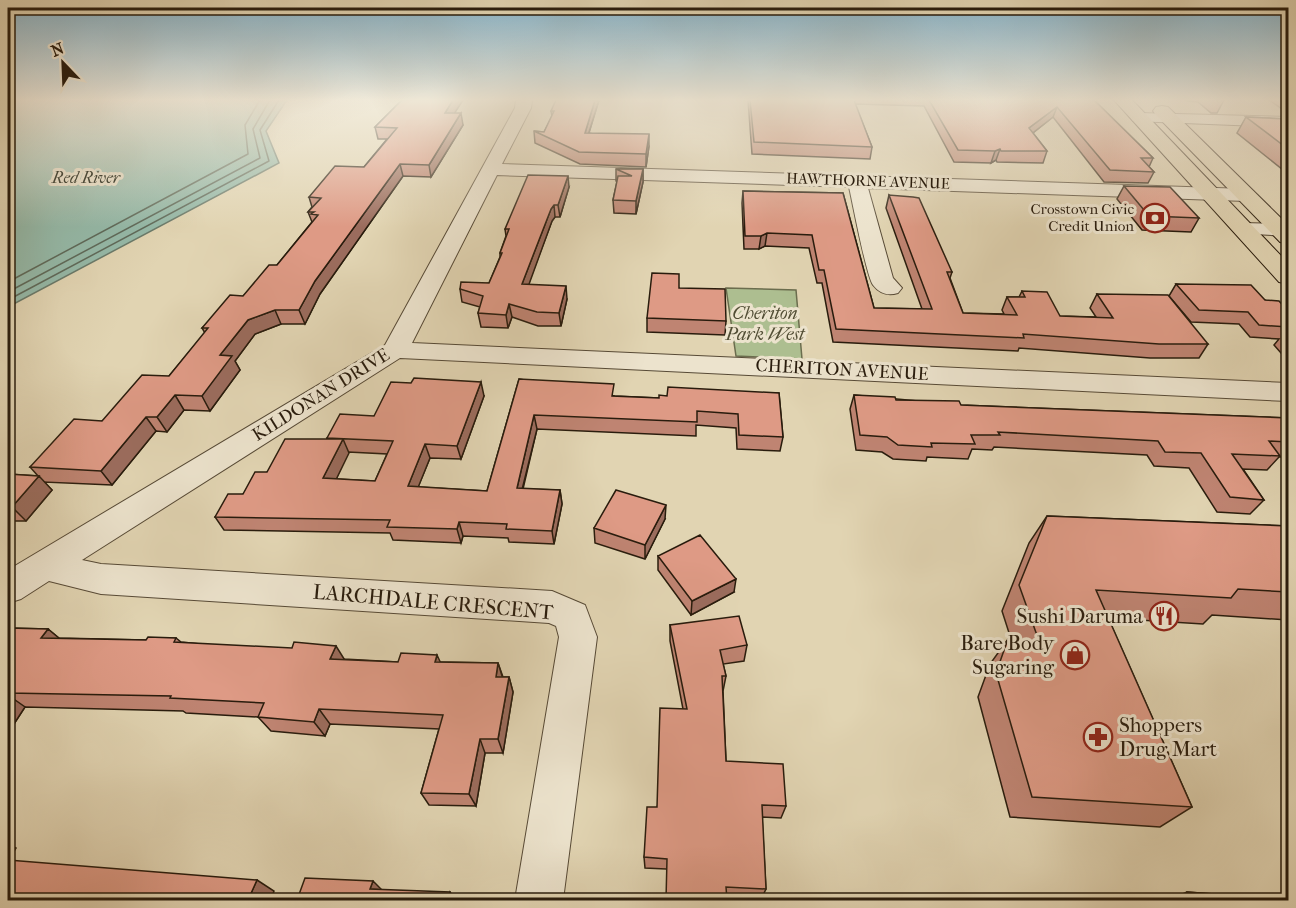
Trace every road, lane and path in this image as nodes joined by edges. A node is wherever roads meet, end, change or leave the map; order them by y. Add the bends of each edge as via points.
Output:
1 (505, 142) edge
2 (1162, 142) edge
3 (1193, 142) edge
4 (491, 169) junction
5 (857, 181) junction
6 (1209, 192) junction
7 (1246, 195) junction
8 (1243, 229) junction
9 (1286, 232) edge
10 (1288, 277) edge
11 (890, 288) dead end
12 (395, 350) junction
13 (1288, 392) edge
14 (44, 565) junction
15 (8, 588) edge
16 (539, 900) edge

1 - 4 street, KILDONAN DRIVE
2 - 6 main road
3 - 7 main road
4 - 5 street, HAWTHORNE AVENUE
4 - 12 street, KILDONAN DRIVE
5 - 6 street, HAWTHORNE AVENUE
5 - 11 street via 882,281
6 - 7 street, HAWTHORNE AVENUE
6 - 8 main road
7 - 9 main road
8 - 9 street
8 - 10 main road
12 - 13 street, CHERITON AVENUE
12 - 14 street, KILDONAN DRIVE
14 - 15 street, KILDONAN DRIVE
14 - 16 street, LARCHDALE CRESCENT via 101,579 552,607 572,616 578,637

